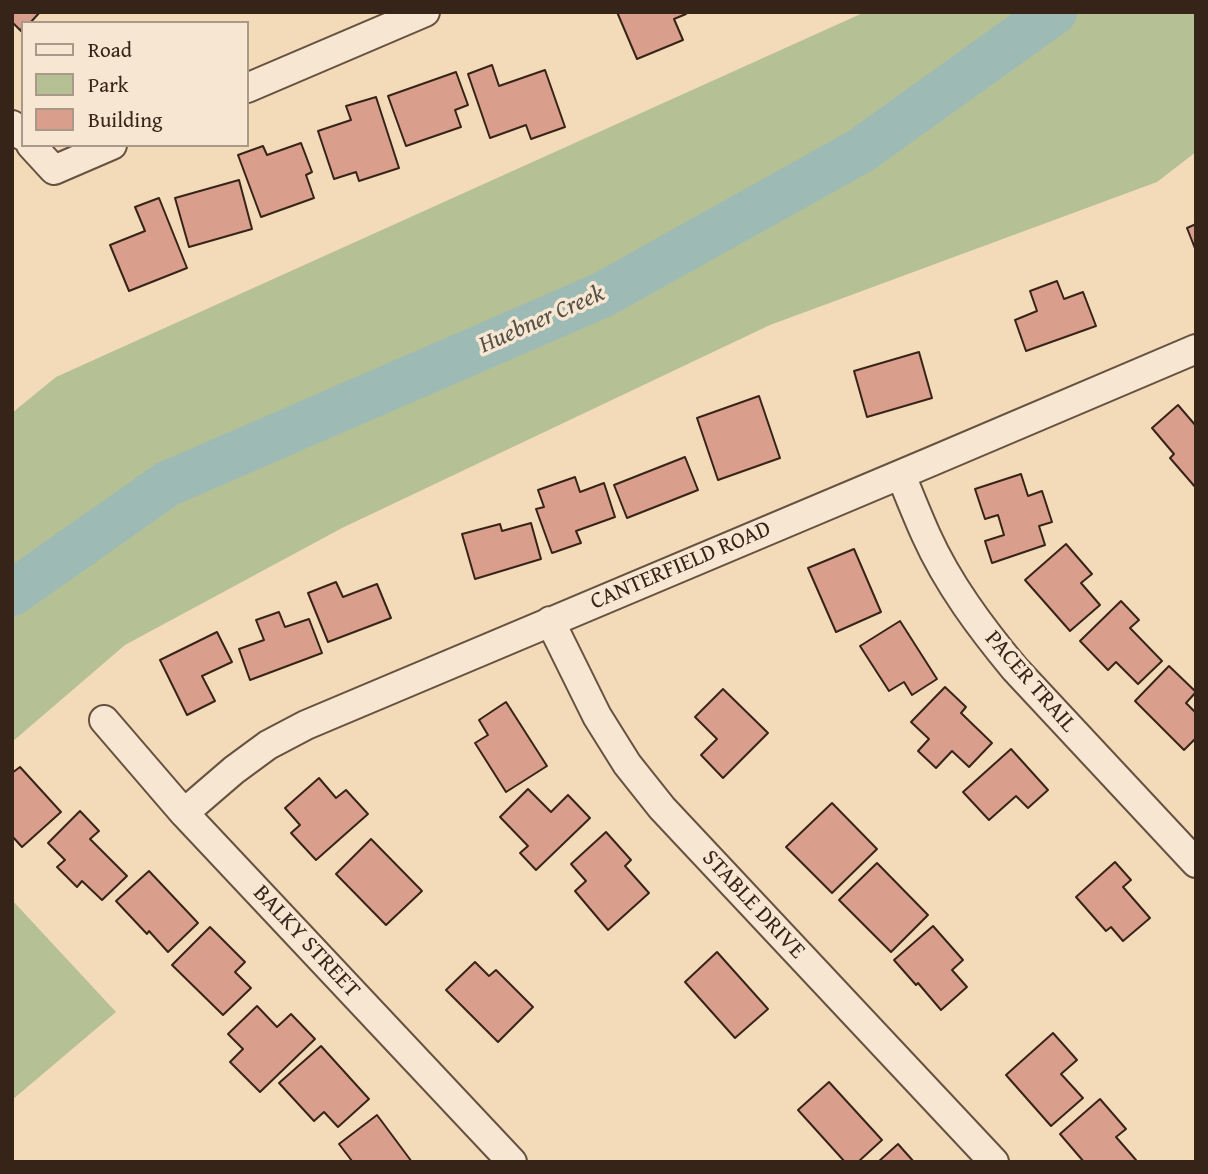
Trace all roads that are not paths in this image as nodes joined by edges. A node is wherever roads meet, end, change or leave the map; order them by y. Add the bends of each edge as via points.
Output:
1 (425, 12) edge
2 (248, 88) edge
3 (33, 147) edge
4 (107, 147) edge
5 (1196, 349) edge
6 (901, 475) junction
7 (550, 621) junction
8 (104, 720) dead end
9 (184, 813) junction
10 (1196, 863) edge
11 (512, 1162) edge
12 (994, 1162) edge

1 - 2 street
3 - 4 street via 54,170
5 - 6 street, CANTERFIELD ROAD
6 - 7 street, CANTERFIELD ROAD
6 - 10 street, PACER TRAIL via 926,536 990,639
7 - 9 street, CANTERFIELD ROAD via 306,725 268,745
7 - 12 street, STABLE DRIVE via 597,716 662,808
8 - 9 street, BALKY STREET
9 - 11 street, BALKY STREET

